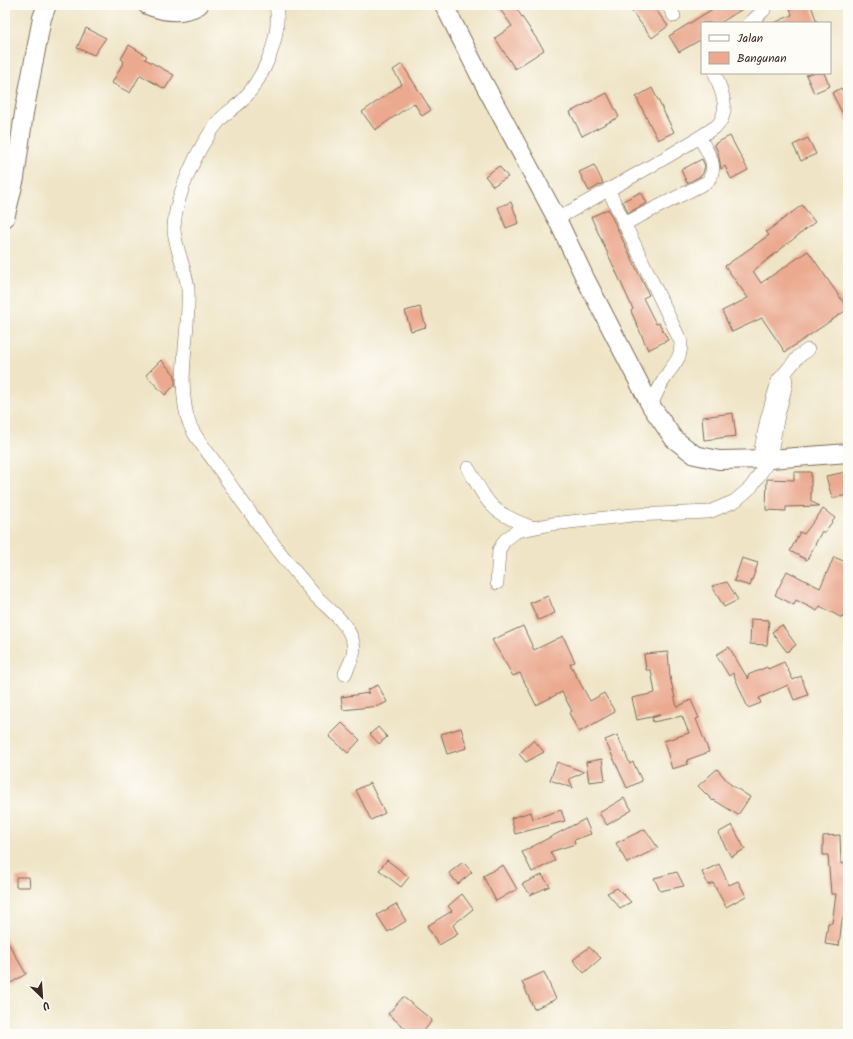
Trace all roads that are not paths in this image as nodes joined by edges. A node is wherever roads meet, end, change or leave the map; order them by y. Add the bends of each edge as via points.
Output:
1 (47, 5) edge
2 (147, 5) edge
3 (199, 5) edge
4 (276, 5) edge
5 (444, 5) edge
6 (764, 10) dead end
7 (751, 22) edge
8 (715, 74) edge
9 (700, 138) junction
10 (608, 189) junction
11 (5, 218) edge
12 (557, 219) junction
13 (624, 224) junction
14 (808, 350) dead end
15 (651, 406) junction
16 (848, 453) edge
17 (764, 462) junction
18 (468, 468) dead end
19 (531, 527) junction
20 (497, 584) dead end
21 (345, 674) dead end

1 - 11 street via 42,18 15,178
2 - 3 street via 164,12 178,12
4 - 21 street via 277,28 270,55 243,100 221,119 205,139 176,208 174,230 188,288 183,386 187,416 193,431 247,511 284,559 346,627 355,652
5 - 12 street
6 - 7 street
8 - 9 street via 723,96 725,116 718,125
9 - 10 street
9 - 13 street via 714,168 707,182
10 - 12 street
10 - 13 street
12 - 15 street
13 - 15 street via 681,342 679,360 666,376
14 - 17 street via 799,356 785,375 786,384
15 - 17 street via 674,439 695,455 719,460
16 - 17 street
17 - 19 street via 750,487 735,501 709,512 633,515
18 - 19 street via 486,500 497,512
19 - 20 street via 517,531 505,540 499,550

